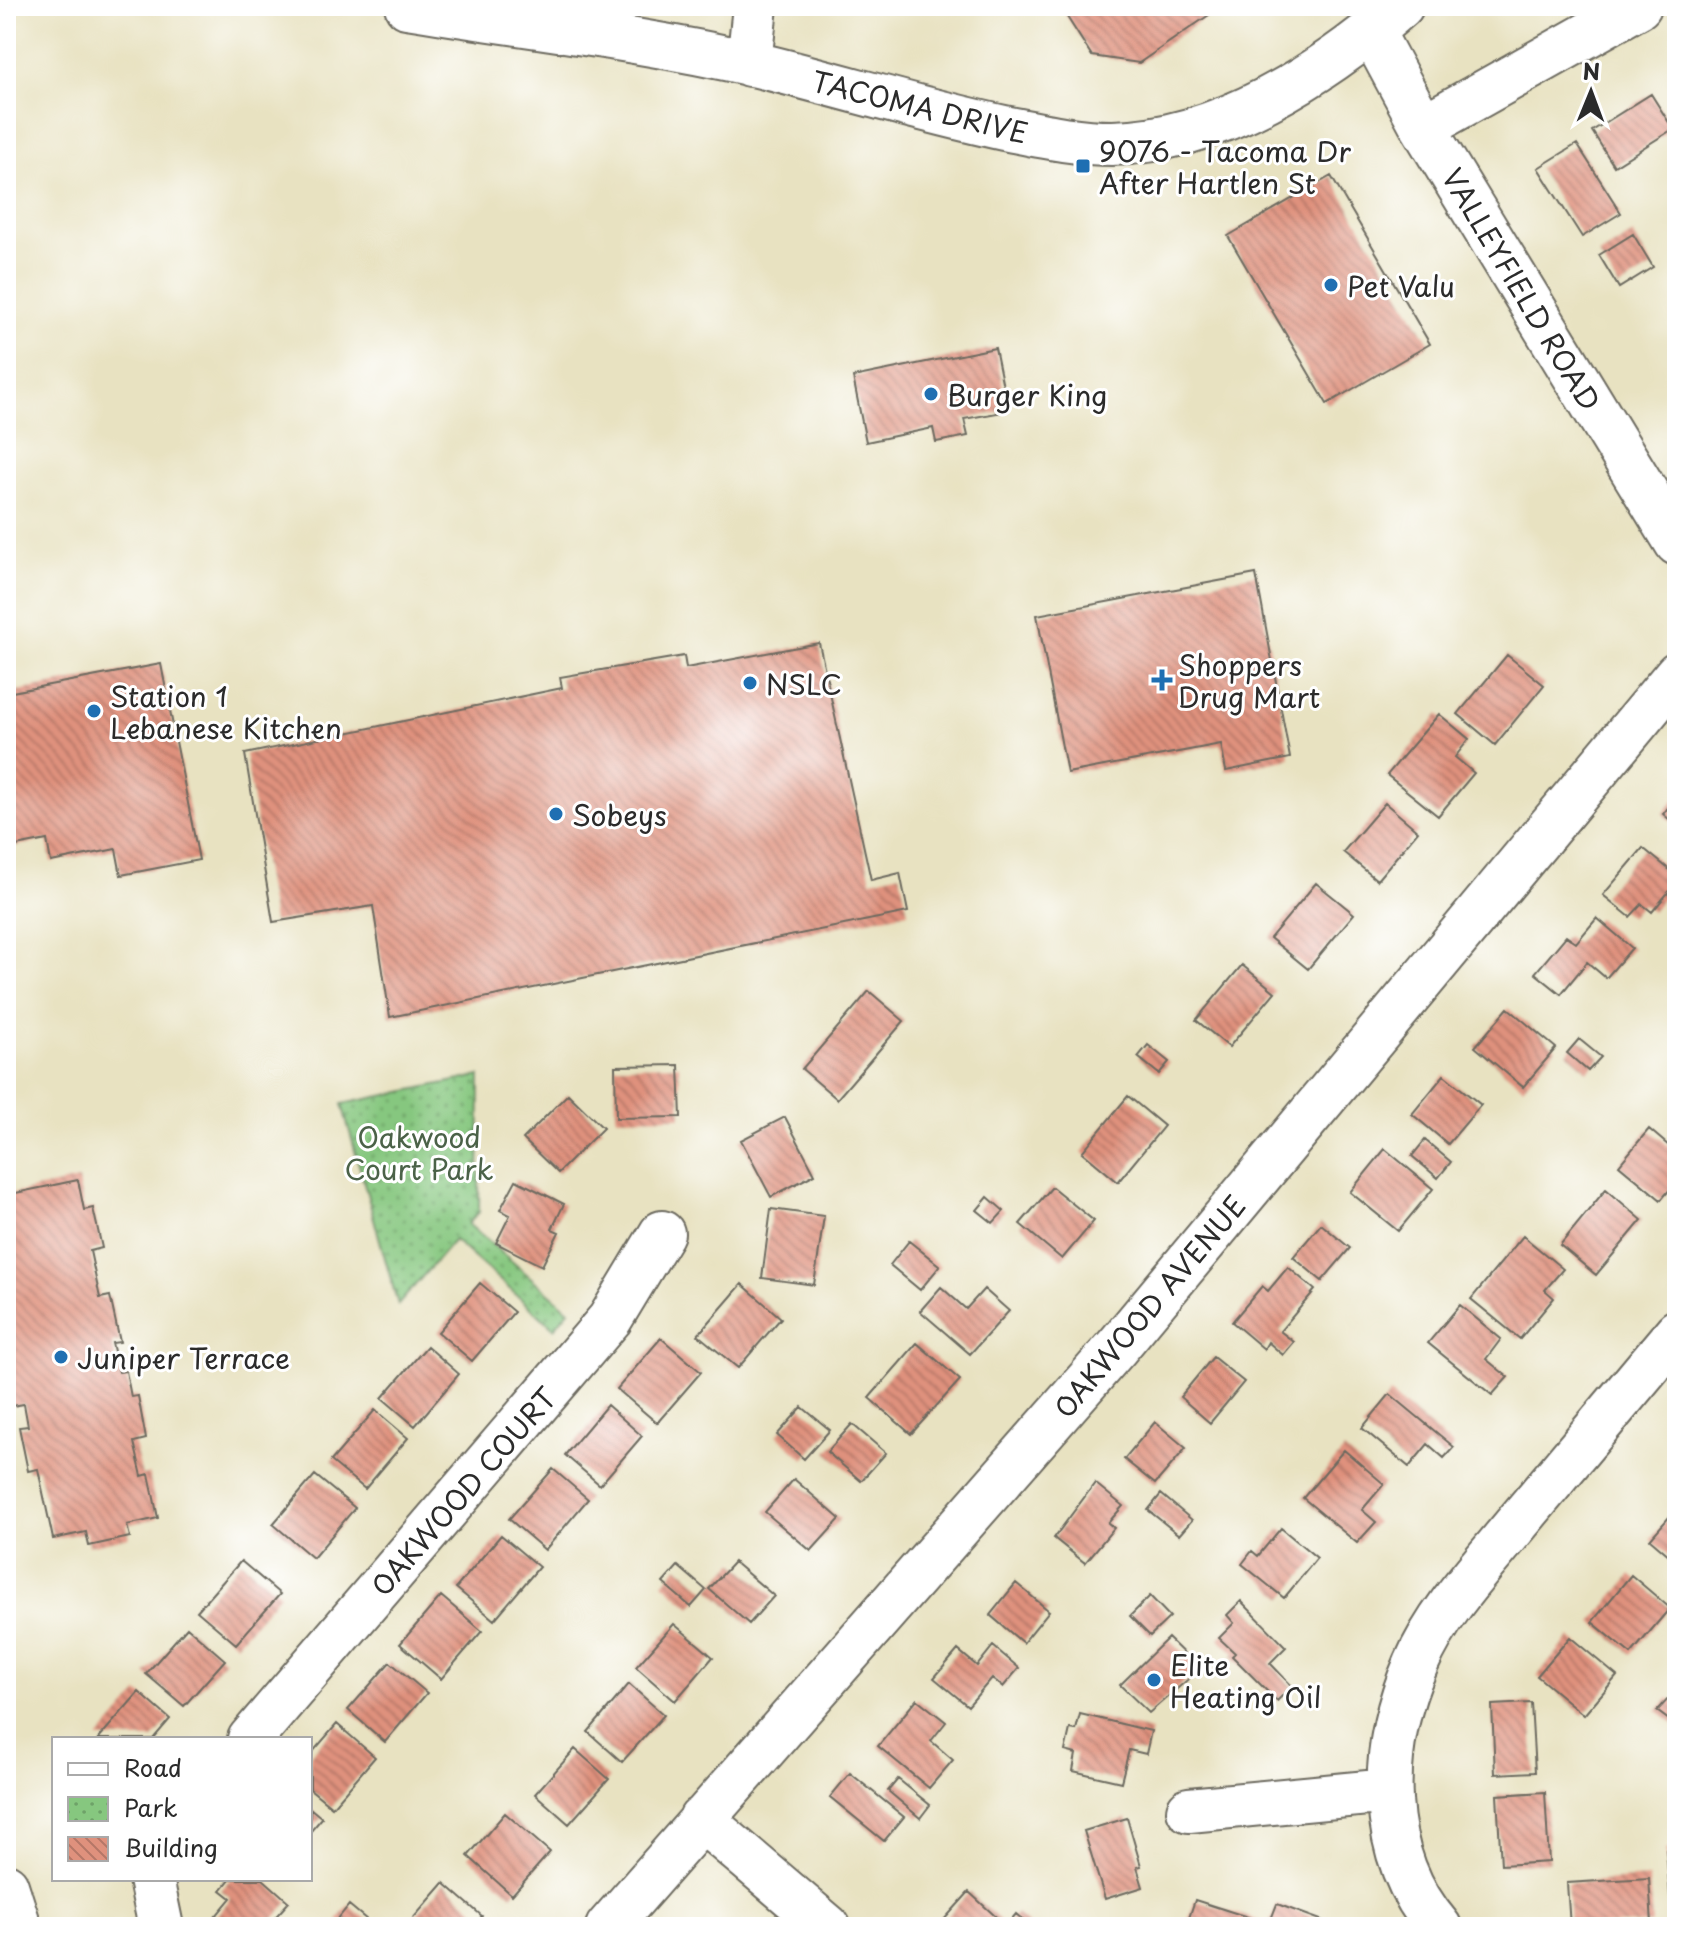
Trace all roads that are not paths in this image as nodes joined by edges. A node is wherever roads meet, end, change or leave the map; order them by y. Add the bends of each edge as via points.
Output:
1 (407, 6) edge
2 (755, 6) edge
3 (1639, 6) edge
4 (1386, 19) edge
5 (749, 64) junction
6 (1423, 127) junction
7 (1677, 543) edge
8 (1677, 674) edge
9 (662, 1233) dead end
10 (1677, 1332) edge
11 (252, 1737) edge
12 (1389, 1791) junction
13 (1189, 1810) dead end
14 (701, 1819) junction
15 (151, 1881) edge
16 (6, 1886) edge
17 (19, 1927) edge
18 (161, 1927) edge
19 (608, 1927) edge
20 (828, 1927) edge
21 (1439, 1927) edge

1 - 5 main road, TACOMA DRIVE
2 - 5 main road
3 - 6 main road
4 - 5 main road, TACOMA DRIVE via 1263,101 1197,128 1112,143 1065,140 971,121
4 - 6 main road, VALLEYFIELD ROAD
6 - 7 main road, VALLEYFIELD ROAD
8 - 14 main road, OAKWOOD AVENUE via 1117,1347
9 - 11 main road, OAKWOOD COURT via 610,1319
10 - 12 main road via 1442,1619 1400,1704
12 - 13 main road
12 - 21 main road via 1405,1872
14 - 19 main road, OAKWOOD AVENUE
14 - 20 main road
15 - 18 main road
16 - 17 main road

